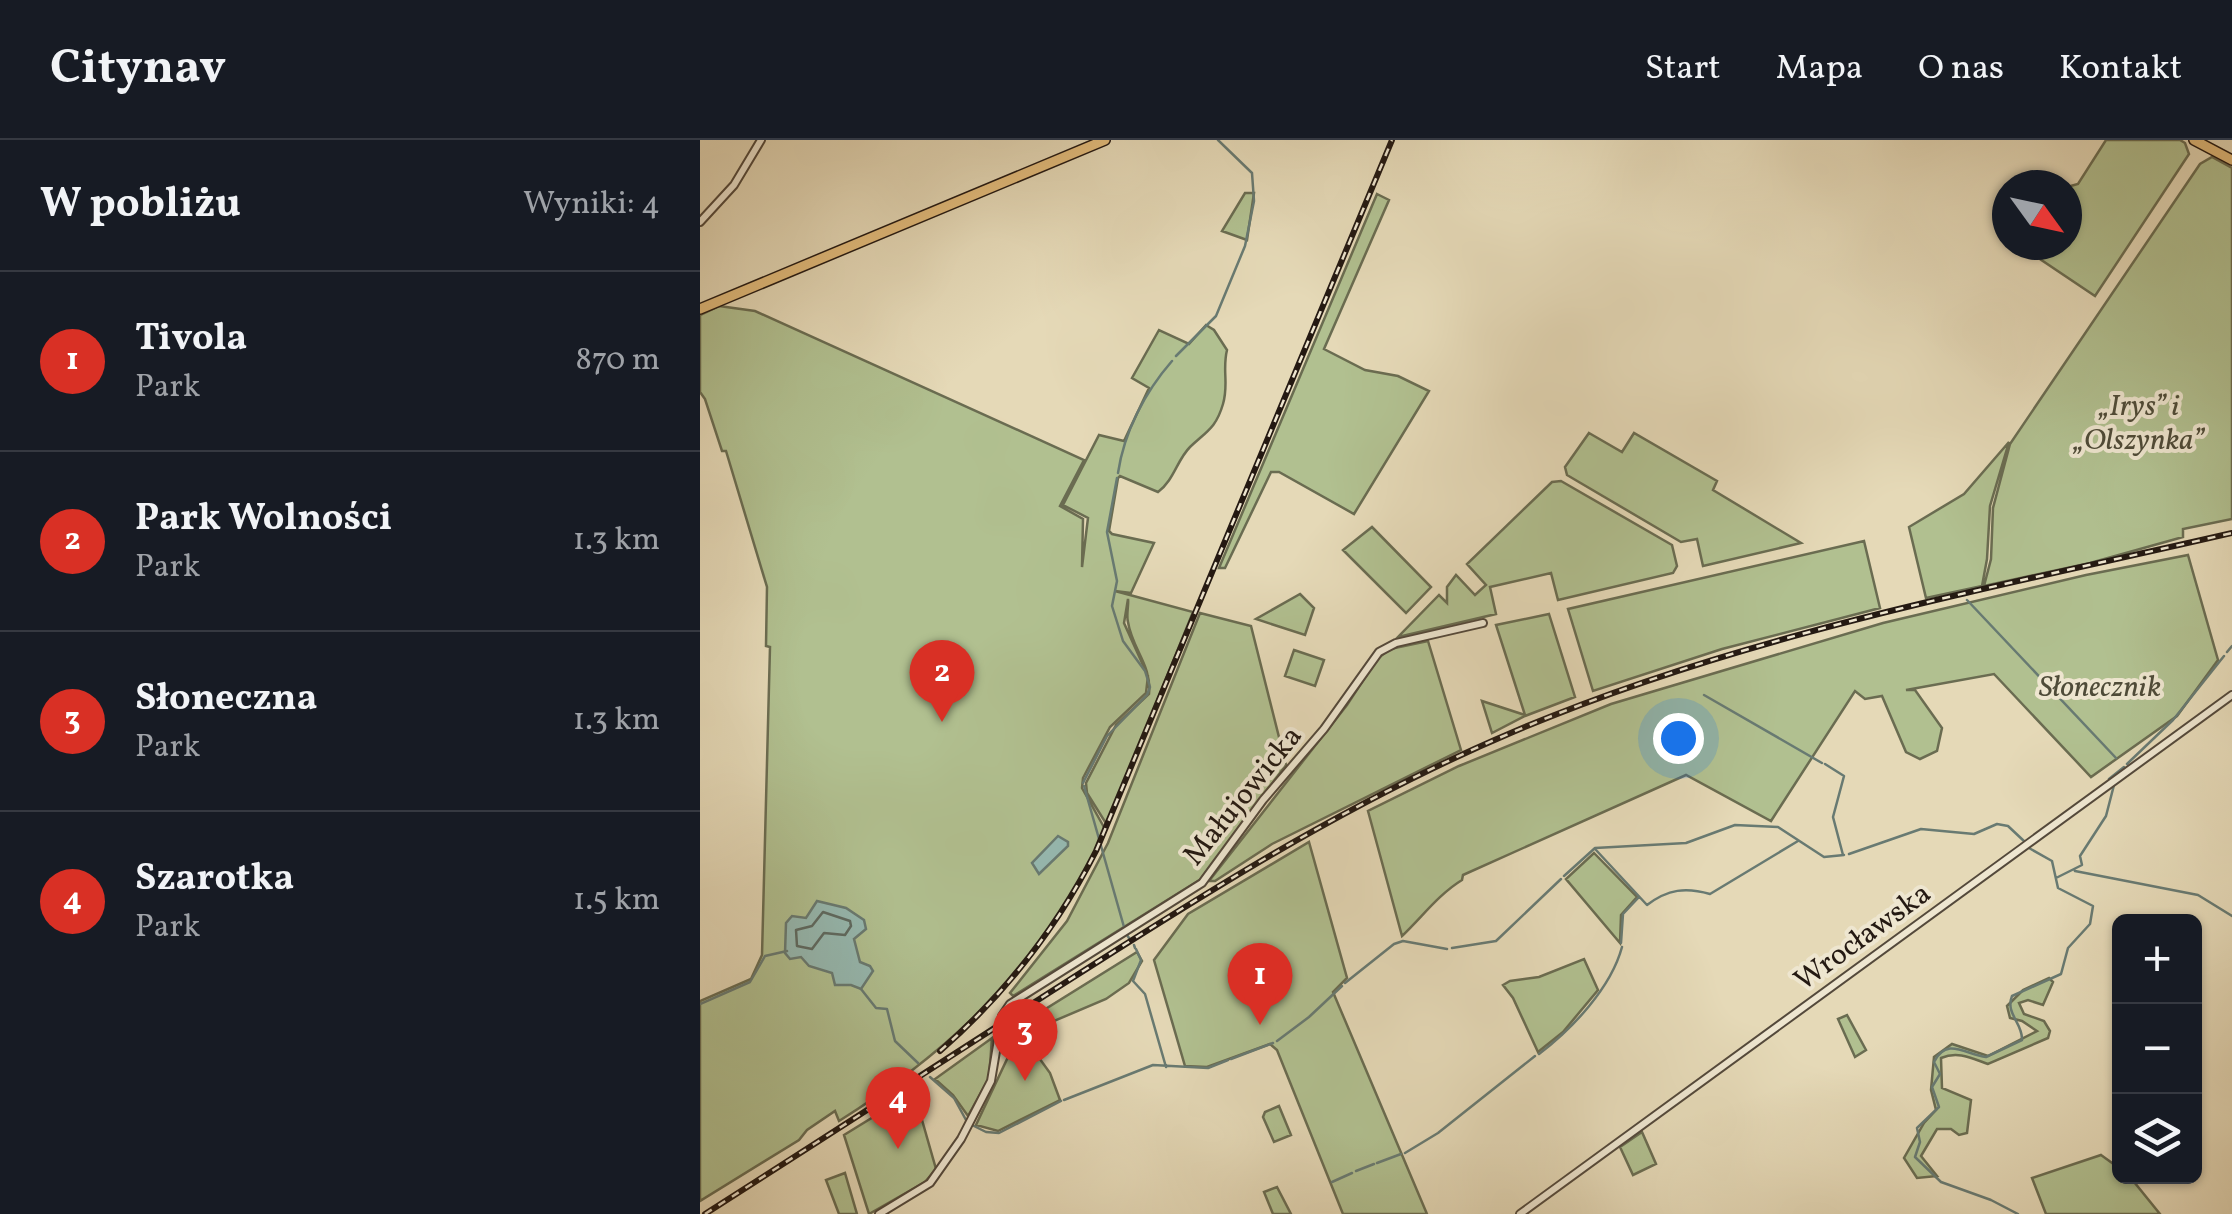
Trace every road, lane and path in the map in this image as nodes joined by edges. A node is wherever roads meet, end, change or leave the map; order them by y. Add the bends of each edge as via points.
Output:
1 (761, 140) edge
2 (1104, 140) edge
3 (2201, 142) edge
4 (2232, 160) edge
5 (700, 222) edge
6 (700, 309) edge
7 (1483, 622) dead end
8 (2232, 695) edge
9 (879, 1214) edge
10 (1520, 1214) edge

1 - 5 street via 734,185
2 - 6 main road
3 - 4 main road
7 - 9 street, Małujowicka via 1380,652 1207,879 1010,1004 1002,1016 992,1081 971,1124 930,1183
8 - 10 street, Wrocławska

